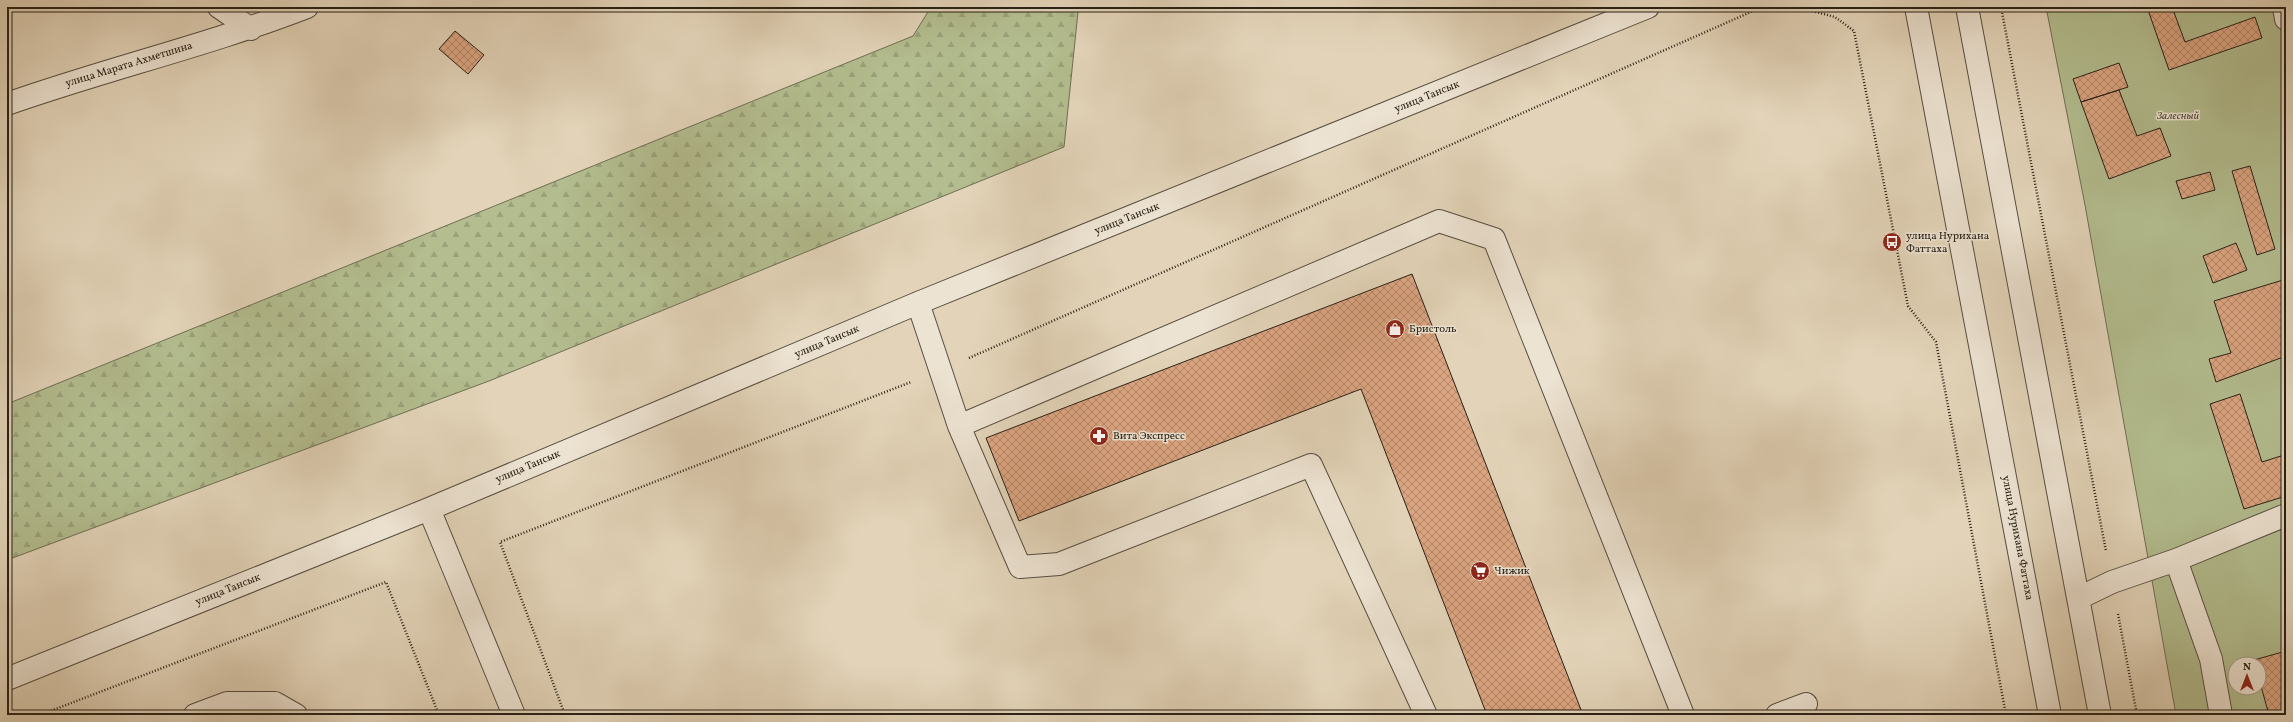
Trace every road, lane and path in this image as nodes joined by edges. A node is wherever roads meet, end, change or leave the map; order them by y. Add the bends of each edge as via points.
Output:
1 (219, 7) edge
2 (307, 7) edge
3 (1648, 7) edge
4 (1762, 7) edge
5 (1798, 7) edge
6 (1916, 7) edge
7 (1967, 7) edge
8 (2002, 7) edge
9 (2284, 7) edge
10 (2286, 19) edge
11 (251, 29) junction
12 (7, 104) edge
13 (918, 303) junction
14 (941, 370) junction
15 (959, 426) junction
16 (429, 509) junction
17 (2286, 515) edge
18 (2176, 560) junction
19 (2112, 582) junction
20 (2079, 598) junction
21 (7, 679) edge
22 (1806, 704) dead end
23 (40, 715) edge
24 (195, 715) edge
25 (296, 715) edge
26 (439, 715) edge
27 (514, 715) edge
28 (565, 715) edge
29 (1426, 715) edge
30 (1683, 715) edge
31 (1777, 715) edge
32 (2006, 715) edge
33 (2050, 715) edge
34 (2100, 715) edge
35 (2137, 715) edge
36 (2221, 715) edge

1 - 11 street
2 - 11 street, улица Марата Ахметшина
3 - 13 street, улица Тансык
4 - 14 path
5 - 32 path via 1835,17 1854,31 1908,306 1936,342
6 - 33 street, улица Нурихана Фаттаха
7 - 20 street
8 - 19 path
9 - 10 street
11 - 12 street, улица Марата Ахметшина via 142,60
13 - 14 street
13 - 16 street, улица Тансык
14 - 15 street
14 - 28 path via 500,542
15 - 29 street via 1020,567 1059,564 1311,465
15 - 30 street via 1439,221 1494,238
16 - 21 street, улица Тансык
16 - 27 street
17 - 18 street
18 - 19 street
18 - 36 street via 2211,659
19 - 20 street
19 - 35 path
20 - 34 street
22 - 31 street
23 - 26 path via 386,582
24 - 25 street via 227,703 274,703

